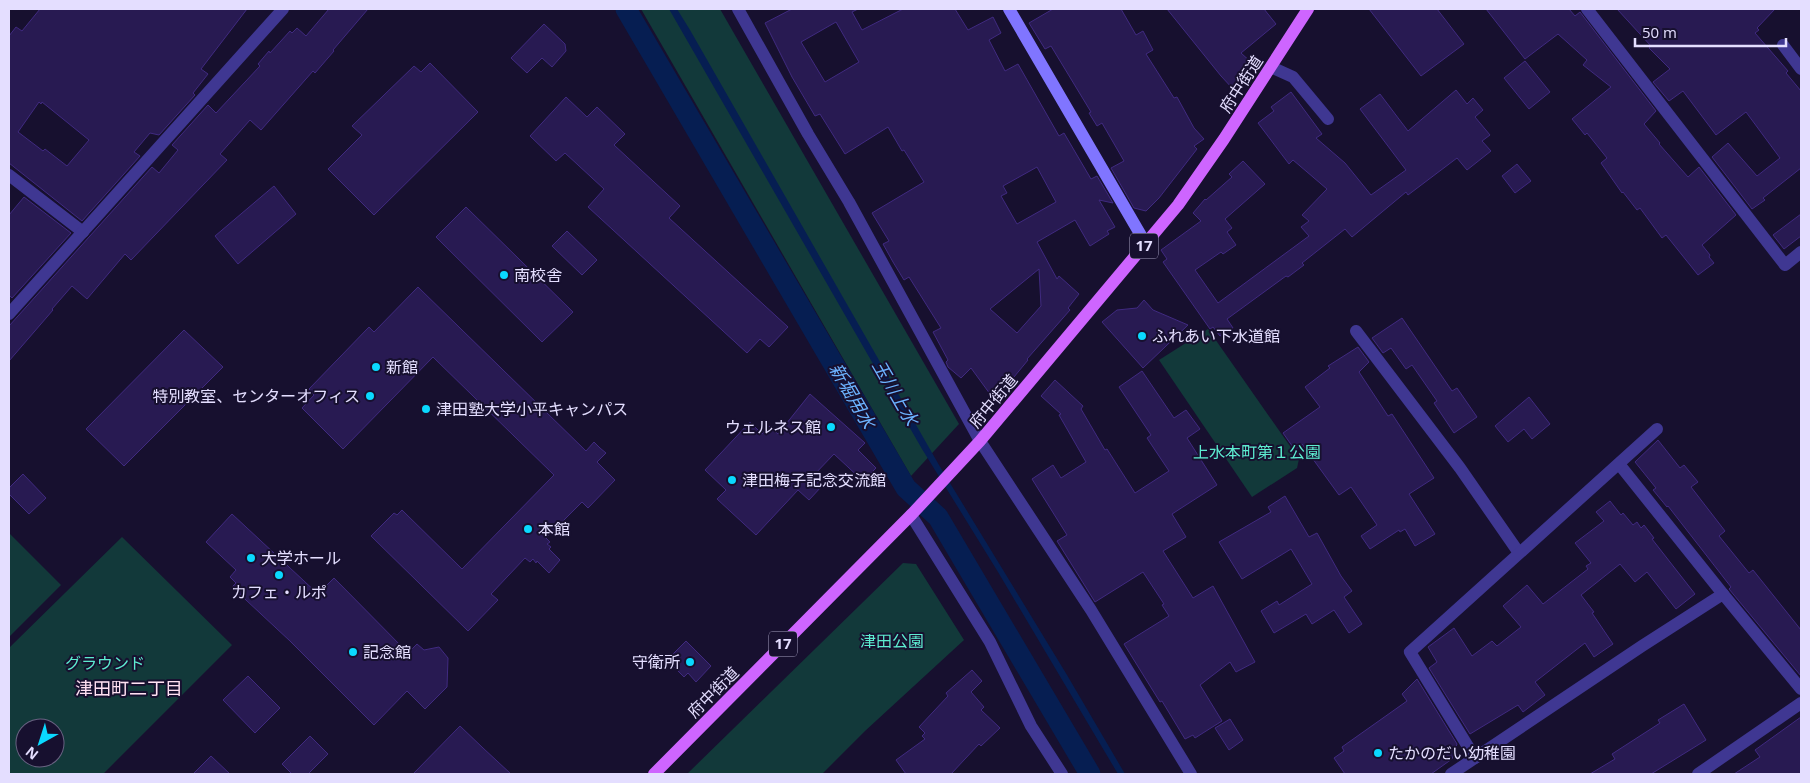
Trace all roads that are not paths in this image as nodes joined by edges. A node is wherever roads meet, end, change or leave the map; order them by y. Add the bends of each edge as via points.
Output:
1 (283, 9) edge
2 (738, 9) edge
3 (1008, 9) edge
4 (1308, 9) edge
5 (1587, 9) edge
6 (1783, 45) dead end
7 (1271, 67) junction
8 (1801, 69) edge
9 (1328, 119) dead end
10 (9, 175) edge
11 (84, 232) junction
12 (1146, 244) junction
13 (1801, 252) edge
14 (9, 314) edge
15 (1356, 331) dead end
16 (1657, 429) dead end
17 (980, 441) junction
18 (1619, 464) junction
19 (912, 515) junction
20 (1519, 553) junction
21 (1723, 594) junction
22 (1801, 689) edge
23 (1801, 703) edge
24 (1475, 758) junction
25 (654, 774) edge
26 (1062, 774) edge
27 (1191, 774) edge
28 (1451, 774) edge
29 (1698, 774) edge

1 - 11 street
2 - 17 street via 849,202
3 - 12 street
4 - 7 main road, 府中街道 / 17
5 - 13 street via 1785,265
6 - 8 street
7 - 9 street via 1293,77
7 - 12 main road, 府中街道 / 17 via 1202,172
10 - 11 street
11 - 14 street
12 - 17 main road, 府中街道 / 17
15 - 20 street via 1460,468
16 - 18 street
17 - 19 main road, 府中街道 / 17
17 - 27 street via 1091,610
18 - 20 street
18 - 21 street
19 - 25 main road, 府中街道 / 17
19 - 26 street via 990,642 1031,726
20 - 24 street via 1410,652
21 - 22 street
21 - 24 street
23 - 29 street
24 - 28 street

